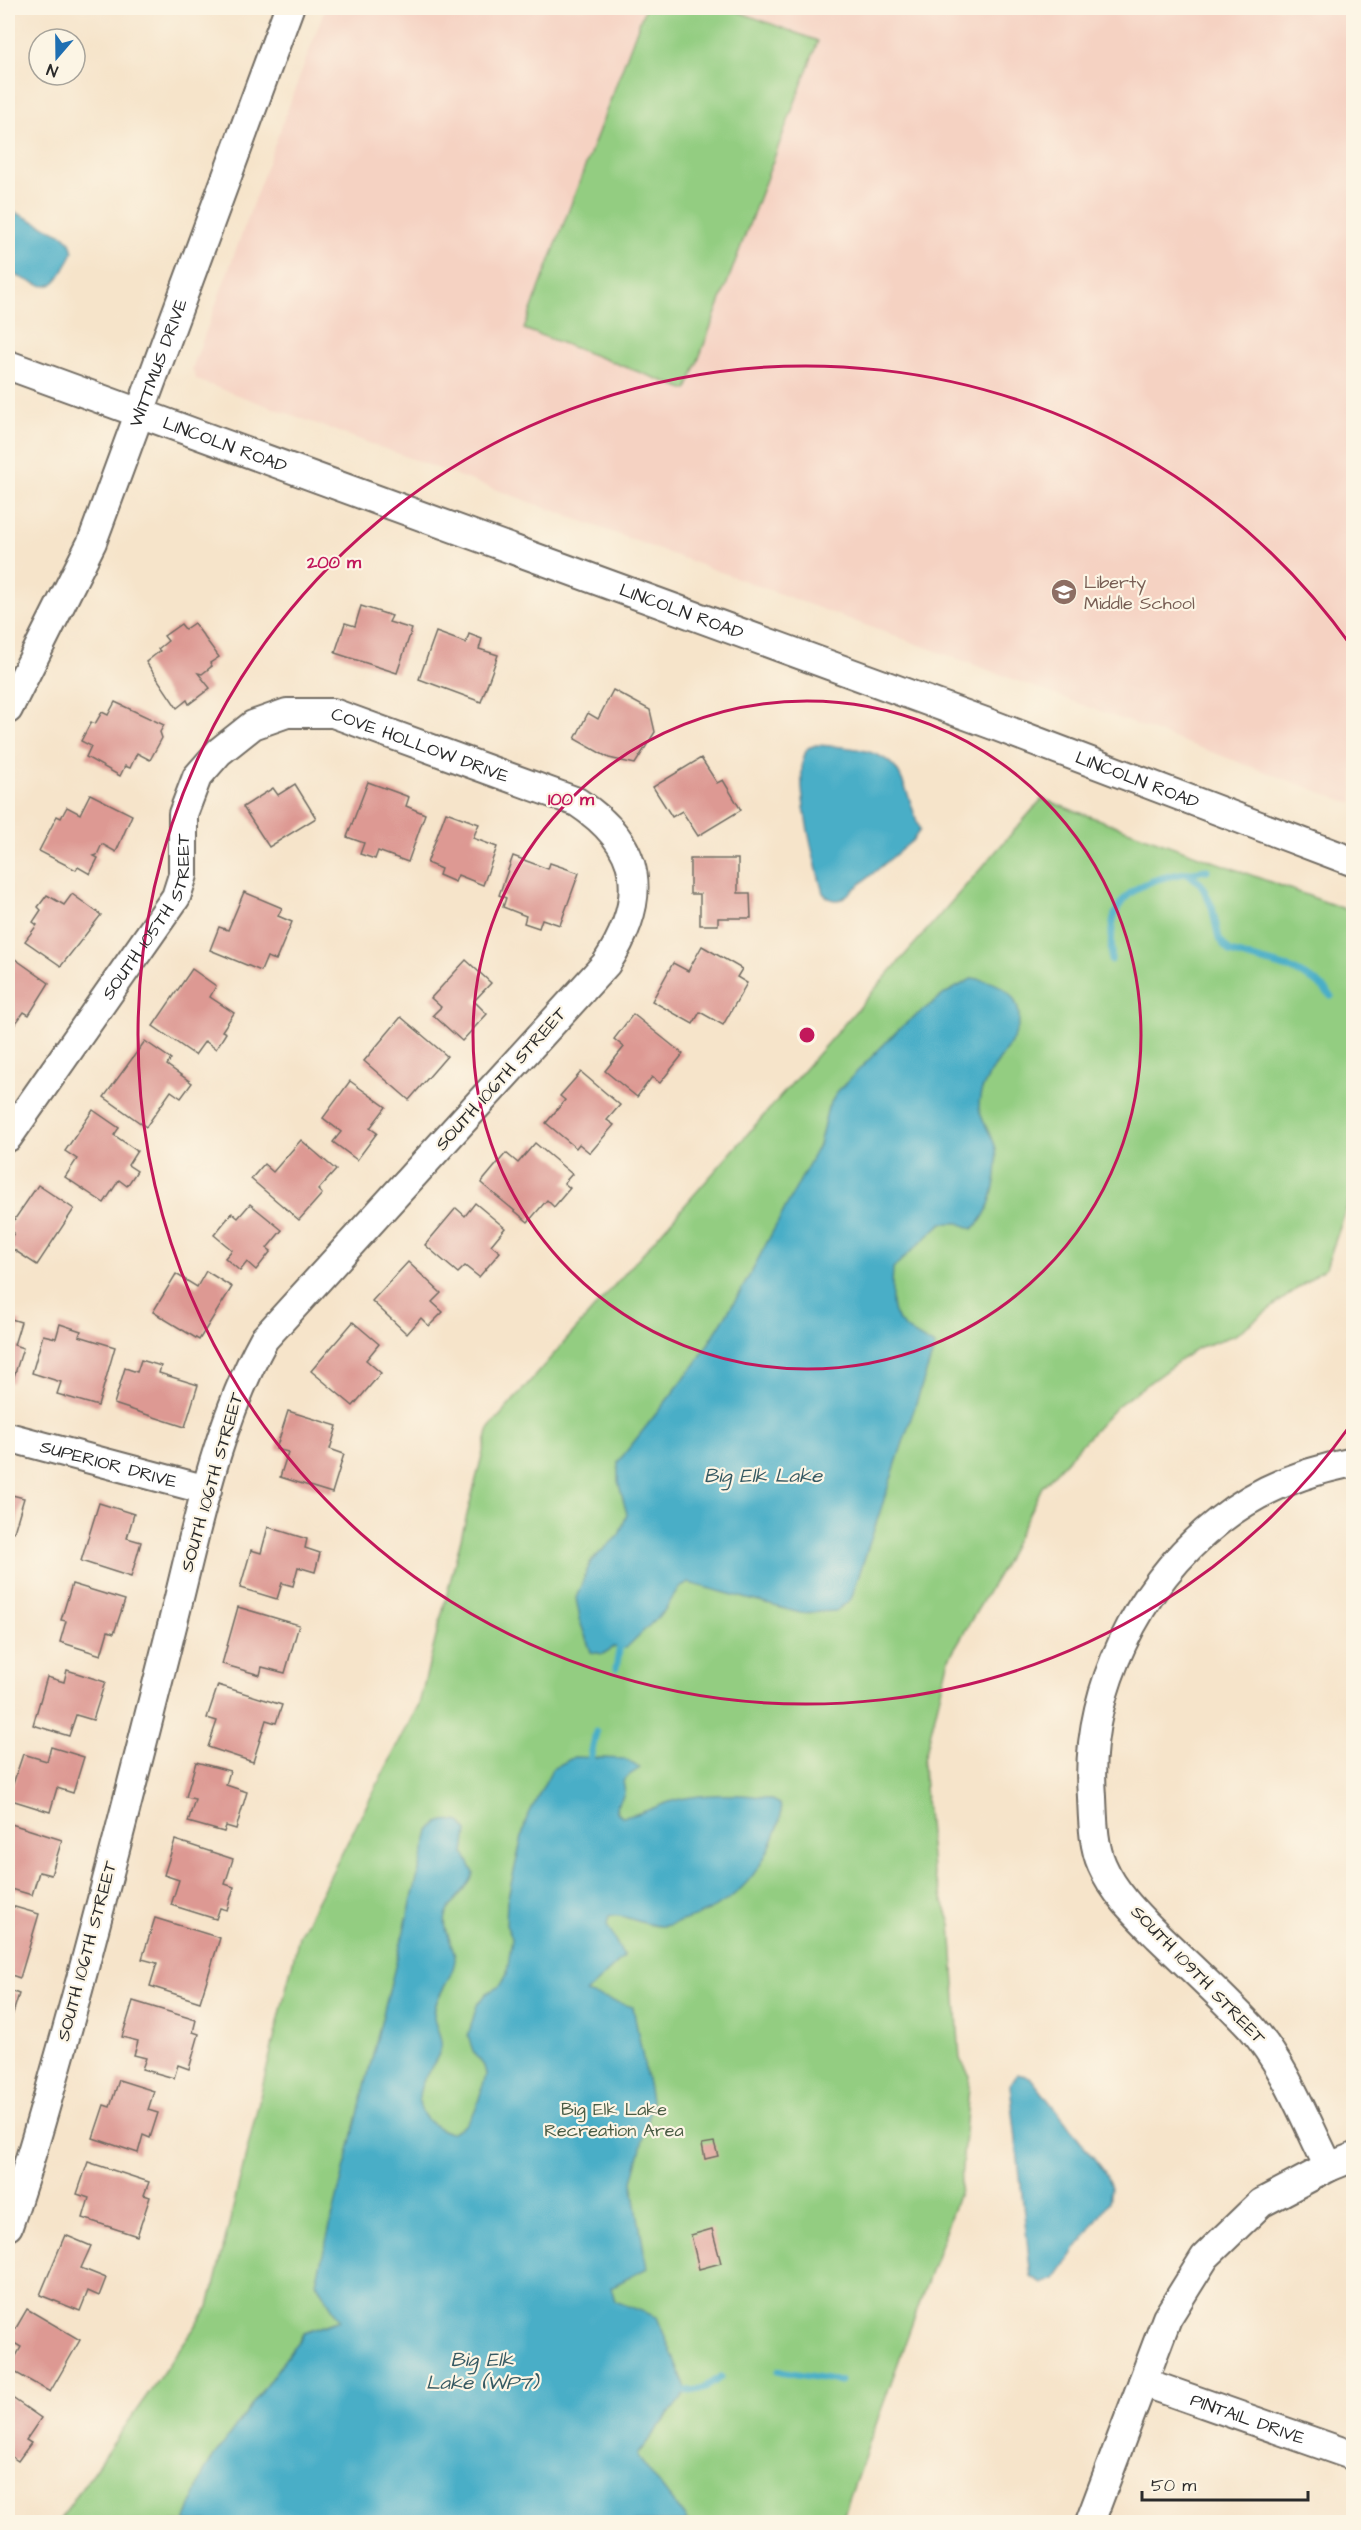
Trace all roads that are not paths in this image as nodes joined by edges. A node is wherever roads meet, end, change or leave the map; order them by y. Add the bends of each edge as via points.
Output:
1 (289, 8) edge
2 (8, 365) edge
3 (139, 413) junction
4 (8, 709) edge
5 (287, 713) joint
6 (629, 859) joint
7 (1353, 862) edge
8 (8, 1137) edge
9 (8, 1437) edge
10 (1353, 1462) edge
11 (207, 1490) junction
12 (1341, 2162) edge
13 (8, 2226) edge
14 (1143, 2382) junction
15 (1353, 2456) edge
16 (1090, 2523) edge

1 - 3 street, WITTMUS DRIVE
2 - 3 street, LINCOLN ROAD
3 - 4 street, WITTMUS DRIVE via 92,542
3 - 7 street, LINCOLN ROAD via 996,726
5 - 6 street, COVE HOLLOW DRIVE via 333,713 577,802 616,835
5 - 8 street, SOUTH 105TH STREET via 253,725 219,752 197,777 183,814 183,875 176,897
6 - 11 street, SOUTH 106TH STREET via 635,887 621,942 606,964 264,1339 232,1403
9 - 11 street, SUPERIOR DRIVE
10 - 12 street, SOUTH 109TH STREET via 1275,1486 1220,1520 1172,1566 1135,1617 1110,1676 1095,1727 1090,1775 1094,1830 1102,1864 1116,1890 1250,2026 1272,2053
11 - 13 street, SOUTH 106TH STREET via 78,1989
12 - 14 street, SOUTH 109TH STREET via 1261,2203 1205,2257 1167,2318
14 - 15 street, PINTAIL DRIVE
14 - 16 street, SOUTH 109TH STREET

